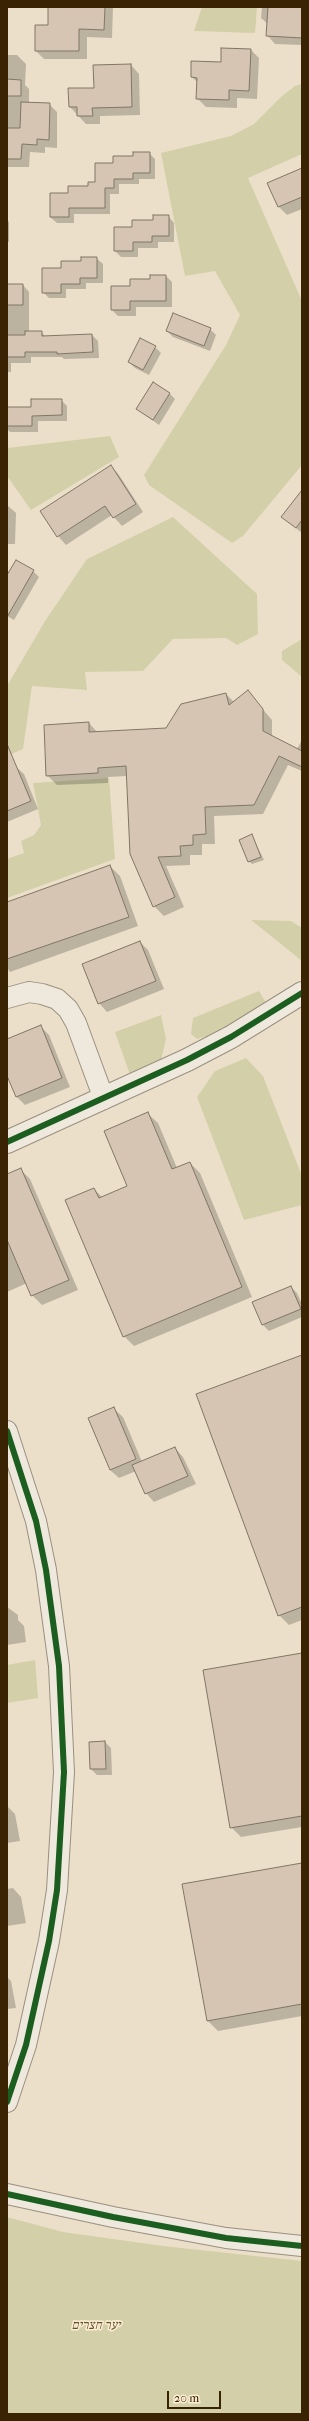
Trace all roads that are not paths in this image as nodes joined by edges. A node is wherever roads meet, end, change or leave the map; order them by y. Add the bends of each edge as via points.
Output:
1 (302, 993) edge
2 (7, 998) edge
3 (104, 1098) junction
4 (7, 1142) edge
5 (7, 1431) edge
6 (7, 2102) edge
7 (7, 2194) edge
8 (302, 2246) edge

1 - 3 street via 231,1037
2 - 3 street via 29,992 42,994 57,999 68,1009 76,1023
3 - 4 street
5 - 6 street via 36,1521 46,1570 59,1666 64,1772 57,1890 49,1941 26,2045
7 - 8 street via 218,2236

